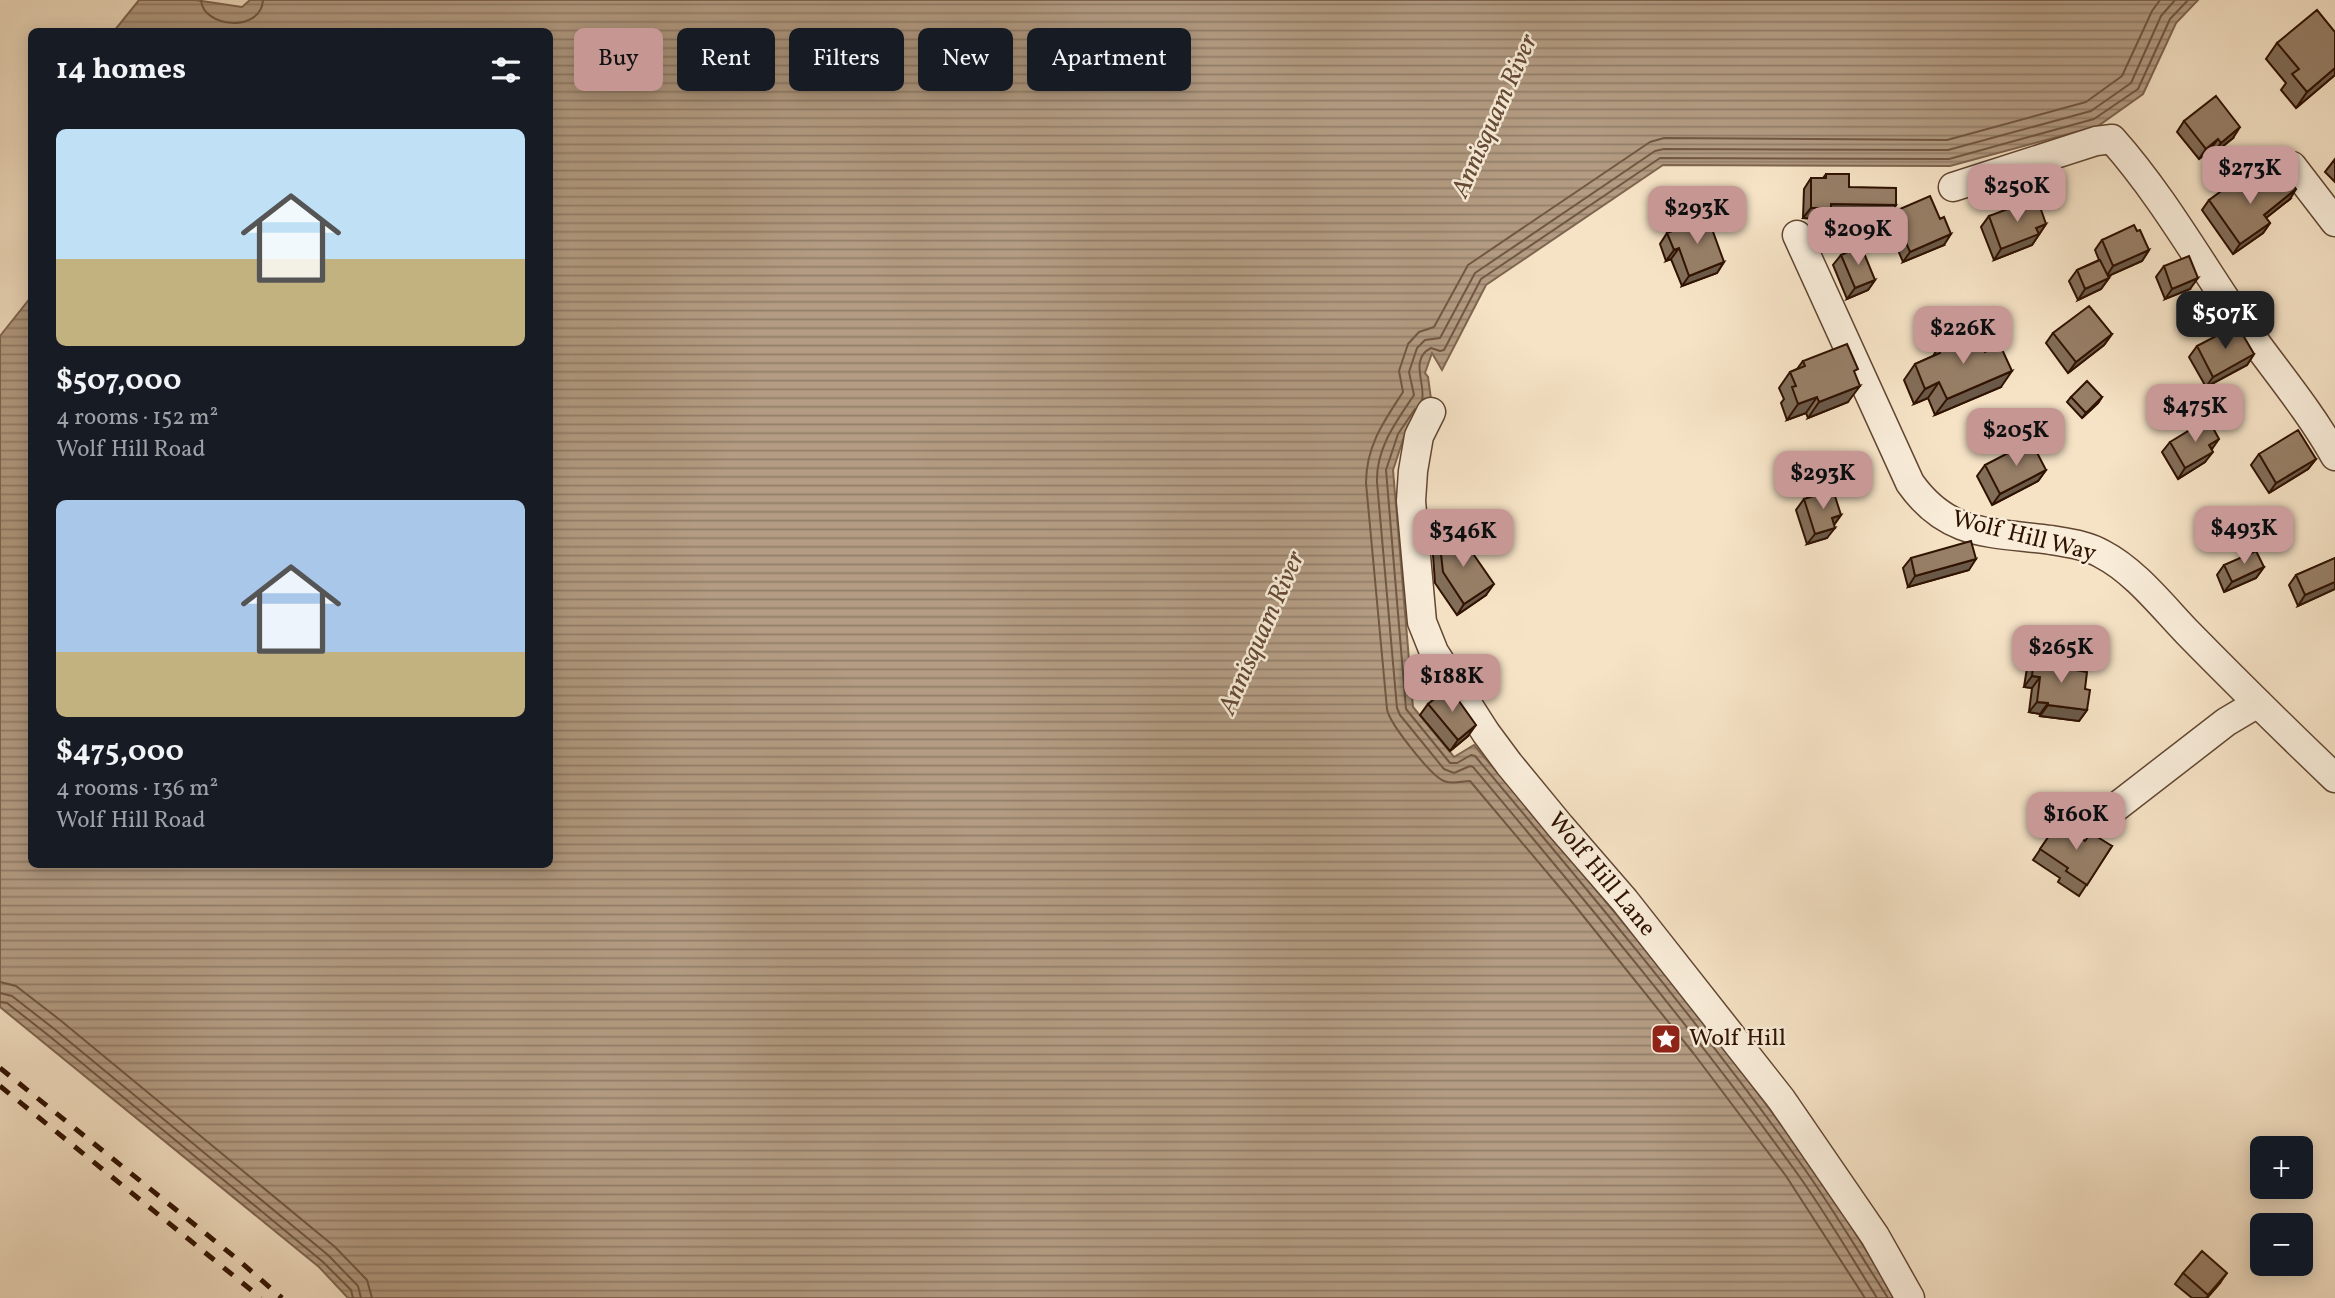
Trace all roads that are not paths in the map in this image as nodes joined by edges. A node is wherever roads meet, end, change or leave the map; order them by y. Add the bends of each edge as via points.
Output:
1 (2292, 166) dead end
2 (1953, 187) dead end
3 (2335, 222) edge
4 (1797, 236) dead end
5 (1431, 412) dead end
6 (2335, 456) edge
7 (2258, 703) junction
8 (2335, 778) edge
9 (2102, 818) dead end
10 (1910, 1298) edge

1 - 3 street
2 - 6 street via 2112,139 2161,202
4 - 7 street, Wolf Hill Way via 1910,483 1927,504 1960,526 2071,543 2102,554 2130,575
5 - 10 street, Wolf Hill Lane via 1419,436 1412,501 1422,622 1434,652 1508,764 1625,901 1781,1099 1875,1236
7 - 8 street, Wolf Hill Way
7 - 9 street

